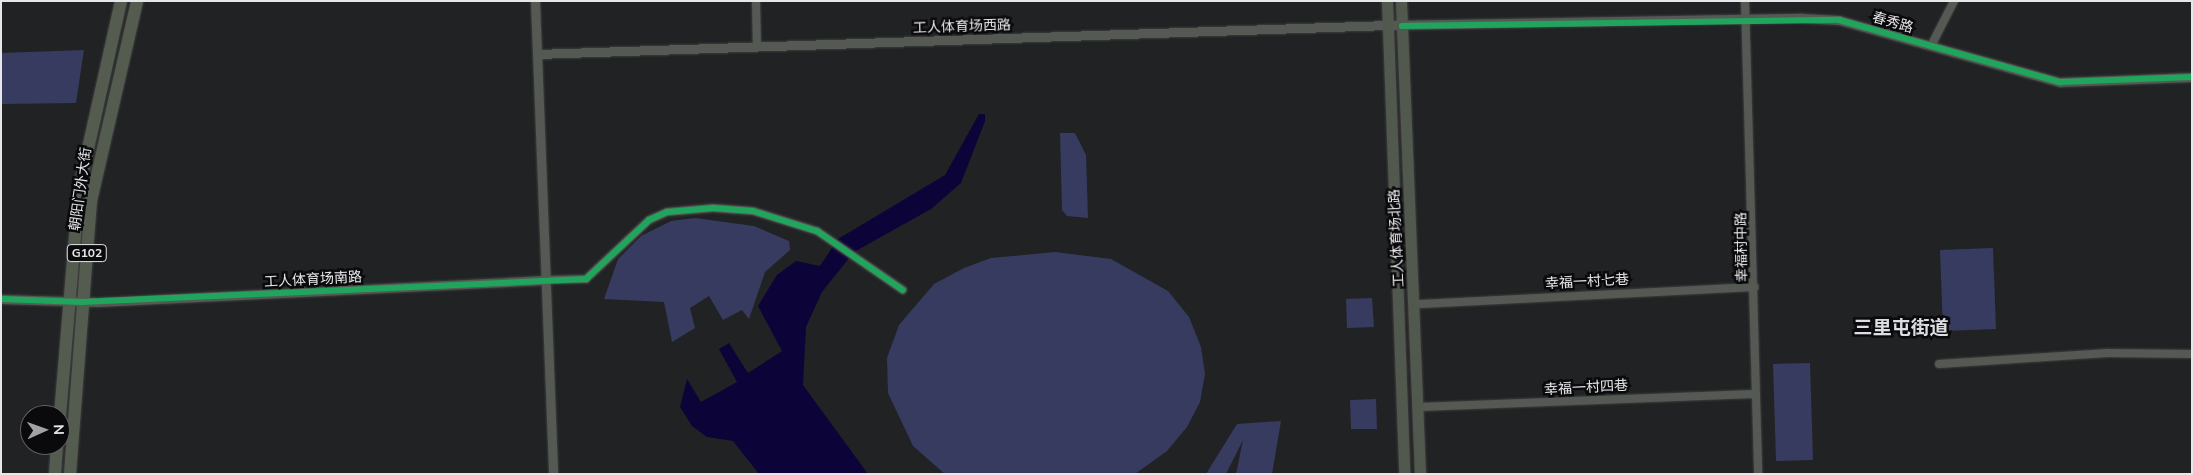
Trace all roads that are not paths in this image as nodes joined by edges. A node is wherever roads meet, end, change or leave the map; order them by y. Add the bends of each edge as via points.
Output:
1 (121, 1) edge
2 (137, 1) edge
3 (535, 1) edge
4 (756, 1) edge
5 (1387, 1) edge
6 (1400, 1) edge
7 (1745, 1) edge
8 (1954, 1) edge
9 (1746, 20) junction
10 (1388, 25) junction
11 (1402, 26) junction
12 (757, 46) junction
13 (1931, 46) junction
14 (537, 54) junction
15 (2192, 78) edge
16 (545, 280) junction
17 (1755, 287) junction
18 (902, 290) dead end
19 (1, 299) edge
20 (68, 302) junction
21 (82, 302) junction
22 (1420, 304) dead end
23 (2192, 354) edge
24 (1939, 364) dead end
25 (1756, 394) junction
26 (61, 405) edge
27 (1417, 407) junction
28 (56, 455) edge
29 (55, 474) edge
30 (70, 474) edge
31 (553, 474) edge
32 (1404, 474) edge
33 (1420, 474) edge
34 (1758, 474) edge

1 - 20 highway, 朝阳门外大街 / G102 via 87,138
2 - 21 highway, 朝阳门外大街 / G102 via 100,150
3 - 14 street
4 - 12 street
5 - 10 main road, 工人体育场北路
6 - 11 main road, 工人体育场北路
7 - 9 street, 幸福村中路
8 - 13 street
9 - 11 street, 春秀路
9 - 13 street, 春秀路 via 1839,20
9 - 17 street, 幸福村中路
10 - 11 street, 工人体育场西路
10 - 12 street, 工人体育场西路
10 - 32 main road, 工人体育场北路
11 - 27 main road, 工人体育场北路
12 - 14 street, 工人体育场西路
13 - 15 street, 春秀路 via 2060,82
14 - 16 street
16 - 18 street via 586,279 649,220 675,211 754,211 830,238
16 - 21 street, 工人体育场南路
16 - 31 street
17 - 22 street, 幸福一村七巷
17 - 25 street, 幸福村中路
19 - 20 street, 工人体育场南路
20 - 21 street, 工人体育场南路
20 - 26 highway, 朝阳门外大街 / G102
21 - 30 highway, 朝阳门外大街 / G102
23 - 24 street via 2108,354
25 - 27 street, 幸福一村四巷
25 - 34 street, 幸福村中路
27 - 33 main road, 工人体育场北路
28 - 29 highway

